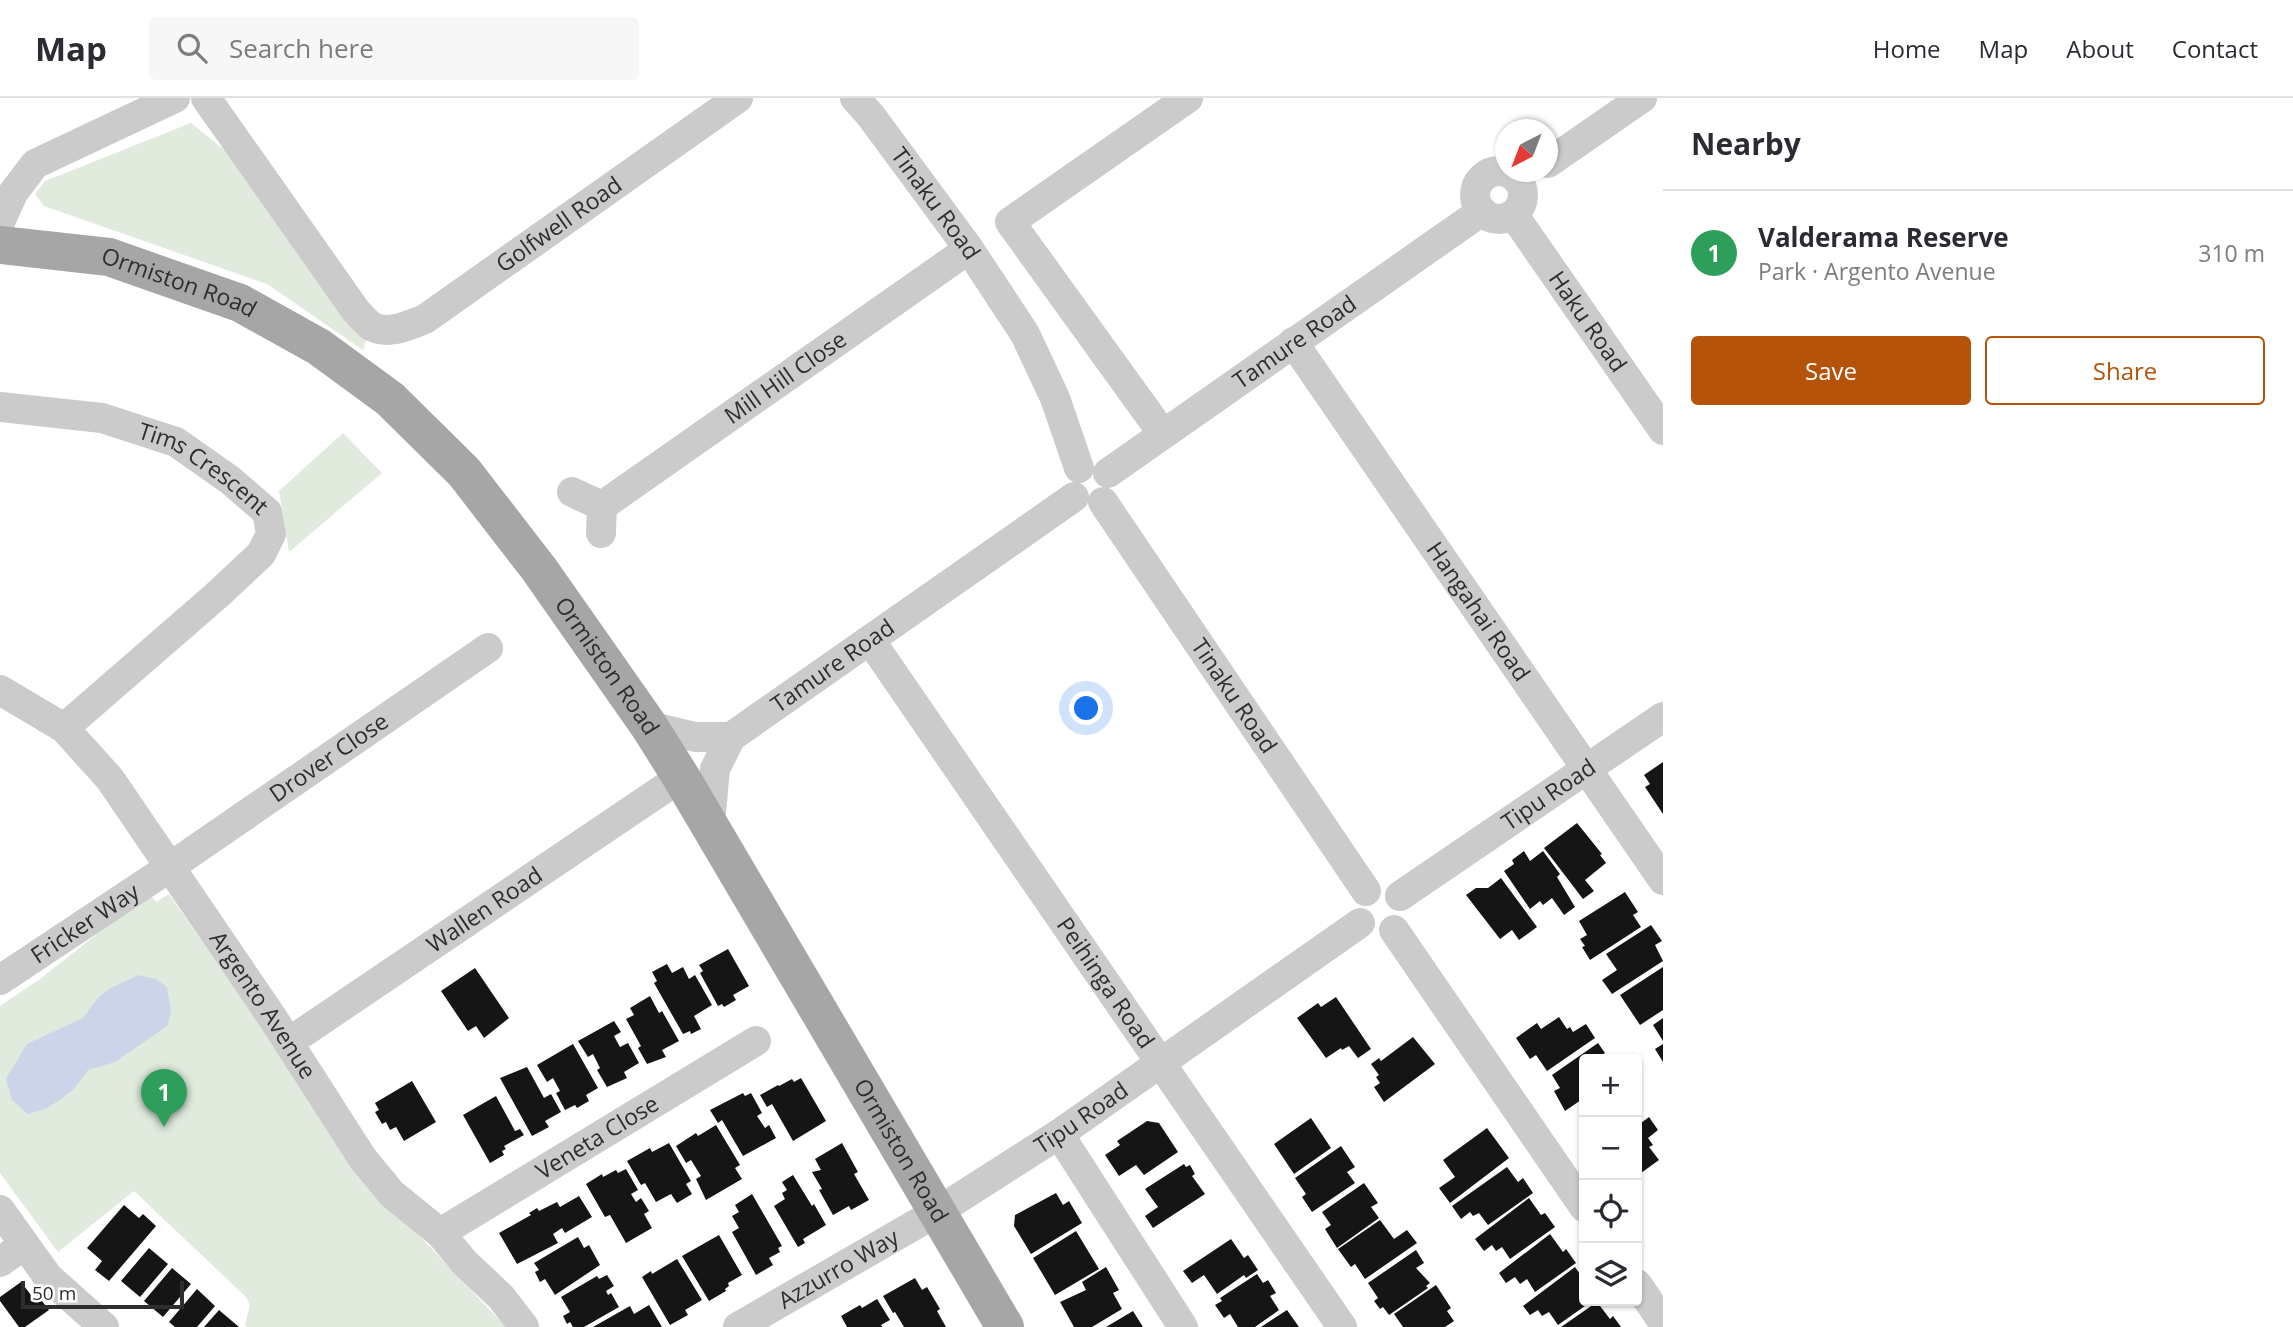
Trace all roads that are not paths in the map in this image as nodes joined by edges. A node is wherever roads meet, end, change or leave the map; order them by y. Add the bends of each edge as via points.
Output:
1 (175, 98) edge
2 (206, 98) edge
3 (738, 98) edge
4 (855, 98) edge
5 (1188, 98) edge
6 (1642, 98) edge
7 (1558, 156) edge
8 (1495, 173) edge
9 (1527, 182) edge
10 (1482, 211) junction
11 (1513, 214) junction
12 (0, 222) edge
13 (0, 245) edge
14 (969, 249) junction
15 (1293, 342) junction
16 (0, 407) edge
17 (1663, 430) edge
18 (1163, 434) junction
19 (1093, 470) junction
20 (572, 492) dead end
21 (1074, 497) junction
22 (1103, 502) junction
23 (870, 640) junction
24 (488, 648) dead end
25 (0, 690) edge
26 (1663, 717) edge
27 (649, 726) junction
28 (64, 728) junction
29 (731, 737) junction
30 (1587, 769) junction
31 (681, 777) junction
32 (710, 824) junction
33 (170, 867) junction
34 (1663, 880) edge
35 (1366, 891) junction
36 (1400, 896) junction
37 (1360, 923) junction
38 (1394, 930) junction
39 (0, 980) edge
40 (755, 1041) dead end
41 (289, 1042) junction
42 (1161, 1062) junction
43 (1059, 1134) junction
44 (1579, 1200) edge
45 (0, 1210) edge
46 (937, 1212) junction
47 (440, 1233) junction
48 (12, 1254) edge
49 (1642, 1291) edge
50 (1663, 1322) edge
51 (104, 1327) edge
52 (524, 1327) edge
53 (738, 1327) edge
54 (1005, 1327) edge
55 (1183, 1327) edge
56 (1342, 1327) edge

1 - 12 street via 35,164 13,193
2 - 3 street, Golfwell Road via 356,311 373,327 387,329 425,319
4 - 14 street, Tinaku Road
5 - 18 street via 1010,222
6 - 7 street
8 - 10 street via 1485,175 1477,186
9 - 11 street
10 - 11 street via 1500,219
10 - 15 street, Tamure Road
11 - 17 street, Haku Road
13 - 27 main road, Ormiston Road via 109,257 240,303 319,347 380,392 464,472 539,569
14 - 19 street, Tinaku Road via 1025,334
14 - 20 street, Mill Hill Close via 602,519
15 - 18 street, Tamure Road
15 - 30 street, Hangahai Road
16 - 28 street, Tims Crescent via 102,418 176,442 267,512 271,534 261,554
18 - 19 street, Tamure Road
19 - 21 street via 1071,478
19 - 22 street via 1112,485
21 - 22 street via 1084,505
21 - 23 street, Tamure Road
22 - 35 street, Tinaku Road
23 - 29 street, Tamure Road
23 - 42 street, Peihinga Road
24 - 33 street, Drover Close
25 - 28 street, Argento Avenue
26 - 30 street, Tipu Road
27 - 29 street via 695,737
27 - 31 main road, Ormiston Road
28 - 33 street, Argento Avenue via 110,779
29 - 32 street, Tamure Road via 715,769
30 - 34 street, Hangahai Road
30 - 36 street, Tipu Road
31 - 32 main road, Ormiston Road
31 - 41 street, Wallen Road
32 - 46 main road, Ormiston Road
33 - 39 street, Fricker Way
33 - 41 street, Argento Avenue
35 - 36 street via 1380,886
35 - 37 street via 1356,909
36 - 38 street via 1403,918
37 - 38 street via 1372,933
37 - 42 street, Tipu Road
38 - 44 street
40 - 47 street, Veneta Close
41 - 47 street, Argento Avenue via 363,1159 392,1194
42 - 43 street, Tipu Road
42 - 56 street, Peihinga Road
43 - 46 street, Tipu Road
43 - 55 street
45 - 48 street
46 - 53 street, Azzurro Way
46 - 54 main road, Ormiston Road
47 - 52 street, Argento Avenue
48 - 51 street via 48,1277
49 - 50 street

